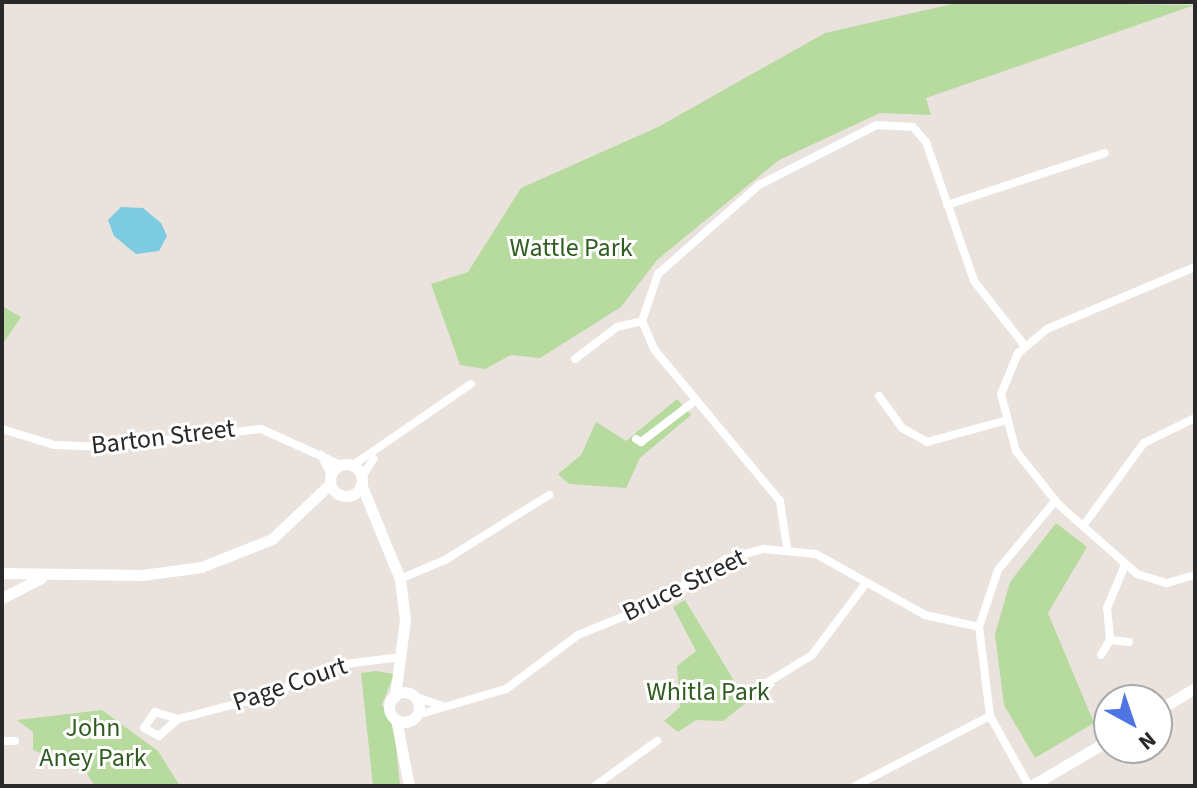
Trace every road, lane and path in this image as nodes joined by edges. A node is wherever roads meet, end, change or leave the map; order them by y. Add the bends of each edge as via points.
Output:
1 (1105, 153) dead end
2 (947, 205) junction
3 (1195, 267) edge
4 (642, 321) junction
5 (1025, 346) junction
6 (575, 359) dead end
7 (471, 384) dead end
8 (879, 396) dead end
9 (696, 400) junction
10 (1195, 418) edge
11 (1004, 421) junction
12 (2, 429) edge
13 (636, 439) dead end
14 (376, 454) junction
15 (321, 455) junction
16 (347, 465) junction
17 (331, 479) junction
18 (361, 481) junction
19 (344, 495) junction
20 (549, 495) dead end
21 (1055, 501) junction
22 (317, 504) junction
23 (372, 514) junction
24 (1083, 526) junction
25 (787, 548) junction
26 (1125, 565) junction
27 (2, 573) edge
28 (1195, 575) edge
29 (49, 576) junction
30 (400, 579) junction
31 (866, 583) junction
32 (2, 598) edge
33 (979, 627) junction
34 (1110, 640) junction
35 (1129, 642) dead end
36 (1101, 655) dead end
37 (402, 657) junction
38 (402, 672) junction
39 (760, 687) dead end
40 (1195, 688) edge
41 (395, 696) junction
42 (414, 696) junction
43 (1173, 701) edge
44 (442, 706) junction
45 (416, 716) junction
46 (990, 716) junction
47 (178, 719) dead end
48 (396, 719) junction
49 (2, 741) edge
50 (15, 741) dead end
51 (657, 741) dead end
52 (406, 747) junction
53 (1093, 749) edge
54 (409, 786) edge
55 (595, 786) edge
56 (855, 786) edge
57 (1030, 786) edge

1 - 2 street
2 - 4 street via 921,134 903,123 877,125 759,185 658,274 643,299
2 - 5 street via 974,281
3 - 5 street via 1070,316
4 - 6 street via 617,327
4 - 9 street via 646,338
5 - 11 street via 1004,380
7 - 14 street
8 - 11 street via 902,428 927,442
9 - 13 street via 641,442
9 - 25 street via 785,510
10 - 24 street via 1144,443
11 - 21 street via 1024,465
12 - 15 street, Barton Street via 54,445 107,447 245,427 286,435
14 - 16 street
14 - 18 street
15 - 16 street, Barton Street
15 - 17 street
16 - 17 street
16 - 18 street
17 - 19 street
17 - 22 street
18 - 19 street
18 - 23 street
19 - 22 street
19 - 23 street
20 - 30 street via 445,560
21 - 24 street
21 - 33 street via 998,570
22 - 29 street via 272,539 201,567
23 - 30 street
24 - 26 street
25 - 31 street, Bruce Street via 828,560
25 - 44 street, Bruce Street via 726,559 654,604 578,635 506,689
26 - 28 street via 1167,583
26 - 34 street via 1107,608
27 - 29 street
29 - 32 street
30 - 37 street
31 - 33 street, Bruce Street via 925,615
31 - 39 street via 812,655
33 - 46 street
34 - 35 street
34 - 36 street
37 - 38 street
37 - 47 street, Page Court via 345,664 259,698
38 - 41 street
38 - 42 street
40 - 43 street
41 - 42 street
41 - 48 street via 390,708
42 - 44 street
42 - 45 street
44 - 45 street, Bruce Street
45 - 48 street
45 - 52 street
46 - 56 street
46 - 57 street
48 - 52 street
49 - 50 street
51 - 55 street
52 - 54 street
53 - 57 street

